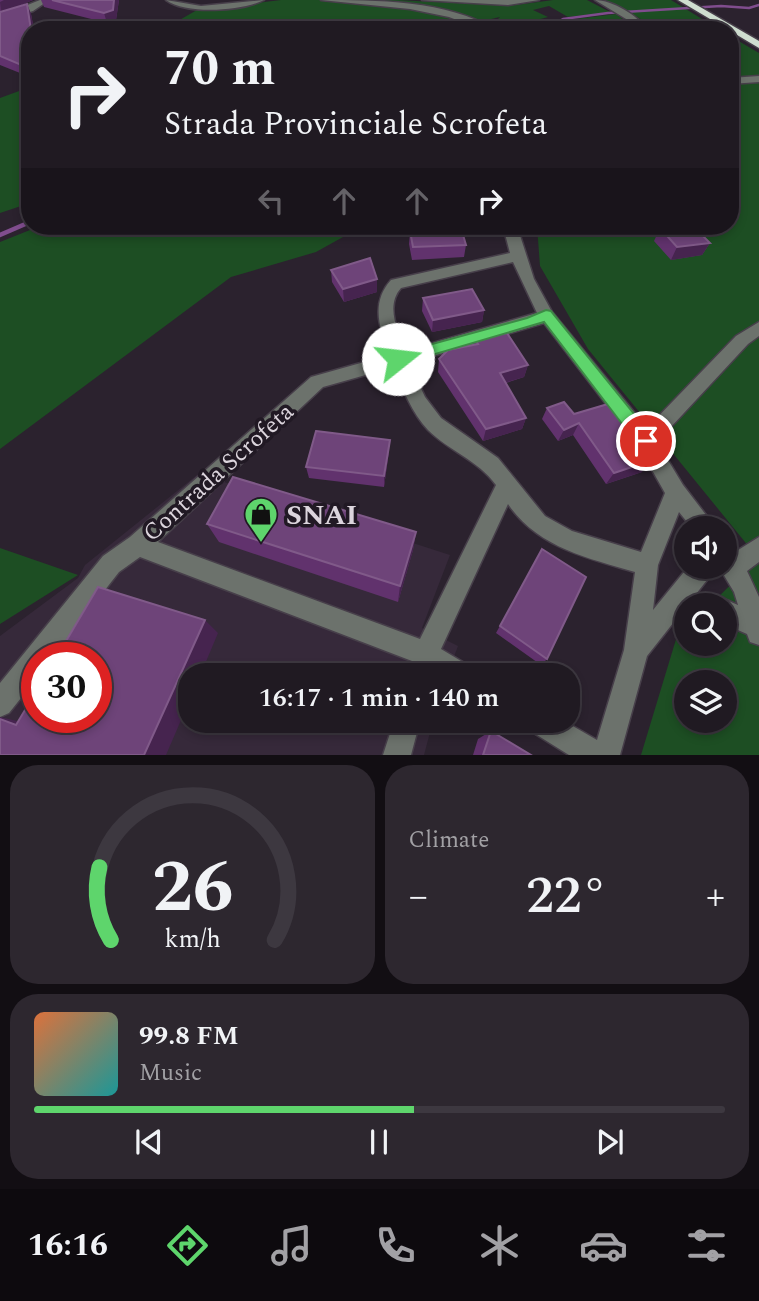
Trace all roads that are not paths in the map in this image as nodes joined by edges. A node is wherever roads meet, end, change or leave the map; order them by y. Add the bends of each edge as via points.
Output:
1 (45, 0) edge
2 (170, 0) edge
3 (260, 0) edge
4 (325, 0) edge
5 (426, 0) edge
6 (535, 0) edge
7 (599, 0) edge
8 (682, 0) edge
9 (693, 0) edge
10 (0, 19) edge
11 (472, 21) edge
12 (635, 21) edge
13 (720, 21) edge
14 (726, 21) edge
15 (739, 30) edge
16 (739, 32) edge
17 (758, 42) edge
18 (759, 79) edge
19 (739, 81) edge
20 (511, 235) edge
21 (518, 256) junction
22 (546, 315) junction
23 (759, 328) edge
24 (398, 359) junction
25 (646, 441) junction
26 (507, 484) junction
27 (677, 492) junction
28 (696, 516) edge
29 (138, 545) junction
30 (759, 548) edge
31 (737, 558) edge
32 (647, 565) junction
33 (737, 575) edge
34 (674, 613) edge
35 (737, 618) edge
36 (758, 629) edge
37 (636, 650) junction
38 (418, 663) edge
39 (424, 663) edge
40 (0, 704) edge
41 (403, 733) edge
42 (558, 733) edge
43 (397, 755) edge
44 (595, 755) edge
45 (606, 755) edge

1 - 10 street
2 - 3 street via 195,7
4 - 11 street via 420,9
5 - 6 street
7 - 12 street
8 - 13 highway
9 - 14 highway
15 - 17 highway
16 - 17 highway
18 - 19 street
20 - 21 street
21 - 22 street
21 - 24 street via 396,284 385,306
22 - 24 street, Contrada Scrofeta
22 - 25 street
23 - 25 street via 742,340
24 - 26 street via 433,423 475,450
24 - 29 street, Contrada Scrofeta via 317,382
25 - 27 street
26 - 32 street via 545,528
26 - 39 street
27 - 28 street
27 - 32 street
29 - 38 street, Contrada Scrofeta
29 - 40 street via 111,564
30 - 31 street
32 - 37 street
33 - 36 street
34 - 37 street
35 - 36 street
37 - 45 street
41 - 43 street
42 - 44 street

